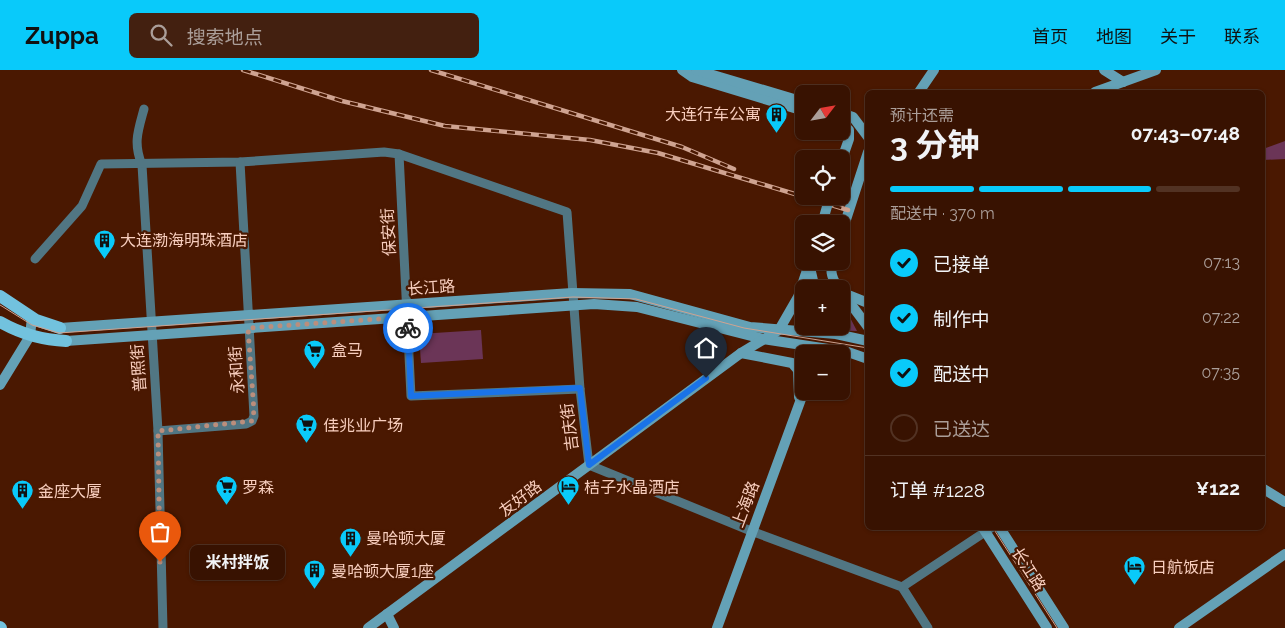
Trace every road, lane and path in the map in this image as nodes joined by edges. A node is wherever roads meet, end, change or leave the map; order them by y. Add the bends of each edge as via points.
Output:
1 (682, 70) edge
2 (934, 70) edge
3 (1104, 70) edge
4 (1156, 70) edge
5 (693, 72) edge
6 (1122, 82) junction
7 (919, 90) edge
8 (1100, 90) edge
9 (795, 100) edge
10 (795, 108) edge
11 (144, 109) dead end
12 (850, 116) edge
13 (862, 121) edge
14 (399, 154) junction
15 (865, 161) edge
16 (240, 162) junction
17 (142, 165) junction
18 (848, 215) edge
19 (35, 259) dead end
20 (807, 270) edge
21 (572, 293) junction
22 (0, 296) edge
23 (850, 296) edge
24 (865, 302) edge
25 (850, 304) edge
26 (573, 305) junction
27 (407, 311) junction
28 (248, 316) junction
29 (32, 317) junction
30 (0, 322) edge
31 (150, 322) junction
32 (865, 323) edge
33 (60, 328) joint
34 (248, 328) junction
35 (779, 330) junction
36 (795, 330) edge
37 (151, 334) junction
38 (844, 335) edge
39 (30, 336) junction
40 (763, 339) junction
41 (865, 340) edge
42 (66, 341) joint
43 (795, 346) edge
44 (741, 353) junction
45 (850, 353) edge
46 (865, 358) edge
47 (0, 385) edge
48 (580, 388) junction
49 (801, 400) edge
50 (799, 407) junction
51 (158, 431) junction
52 (589, 465) junction
53 (1265, 490) edge
54 (1285, 502) edge
55 (984, 530) edge
56 (988, 530) edge
57 (1001, 530) edge
58 (751, 531) junction
59 (1285, 554) edge
60 (902, 587) junction
61 (387, 614) junction
62 (163, 628) edge
63 (368, 628) edge
64 (394, 628) edge
65 (717, 628) edge
66 (928, 628) edge
67 (1047, 628) edge
68 (1064, 628) edge
69 (1179, 628) edge

1 - 5 main road
2 - 7 main road
3 - 6 main road
4 - 6 main road
5 - 9 main road
5 - 10 main road
6 - 8 main road
11 - 17 street, 普照街 via 136,138 136,151
12 - 13 main road
14 - 16 street via 384,152
14 - 21 street, 吉庆街 via 567,212
14 - 27 street, 保安街
15 - 18 main road
16 - 17 street
16 - 28 street, 永和街
17 - 19 street via 101,164 82,206
17 - 31 street, 普照街
20 - 35 main road via 798,297
21 - 26 street, 吉庆街
21 - 27 main road, 长江路
21 - 35 main road, 长江路 via 630,294 750,327
22 - 29 main road, 长江路
23 - 24 main road
25 - 32 main road
26 - 27 main road, 长江路
26 - 40 main road, 长江路 via 637,307
26 - 48 street, 吉庆街
27 - 28 main road, 长江路
27 - 34 main road, 长江路
27 - 48 street, 保安街 via 411,396
28 - 31 main road, 长江路
28 - 34 street, 永和街
29 - 33 main road, 长江路 via 48,326
29 - 39 main road
30 - 39 main road, 长江路
31 - 33 main road, 长江路
31 - 37 street, 普照街
34 - 37 main road, 长江路
34 - 51 street, 永和街 via 252,421
35 - 36 main road, 长江路
35 - 40 main road, 友好路
37 - 42 main road, 长江路
37 - 51 street, 普照街
38 - 41 main road, 长江路
39 - 42 main road, 长江路
39 - 47 main road
40 - 43 main road, 长江路
40 - 44 main road, 友好路
44 - 50 main road via 792,363 798,370
44 - 52 main road, 友好路
45 - 46 main road, 长江路
48 - 52 street, 吉庆街
49 - 50 main road, 上海路
50 - 58 main road, 上海路
51 - 62 street, 普照街
52 - 58 street, 吉庆街
52 - 61 main road, 友好路
53 - 54 main road
55 - 60 street
56 - 67 main road, 长江路
57 - 68 main road, 长江路
58 - 60 street, 吉庆街
58 - 65 main road, 上海路
59 - 69 main road
60 - 66 street
61 - 63 main road, 友好路
61 - 64 main road

